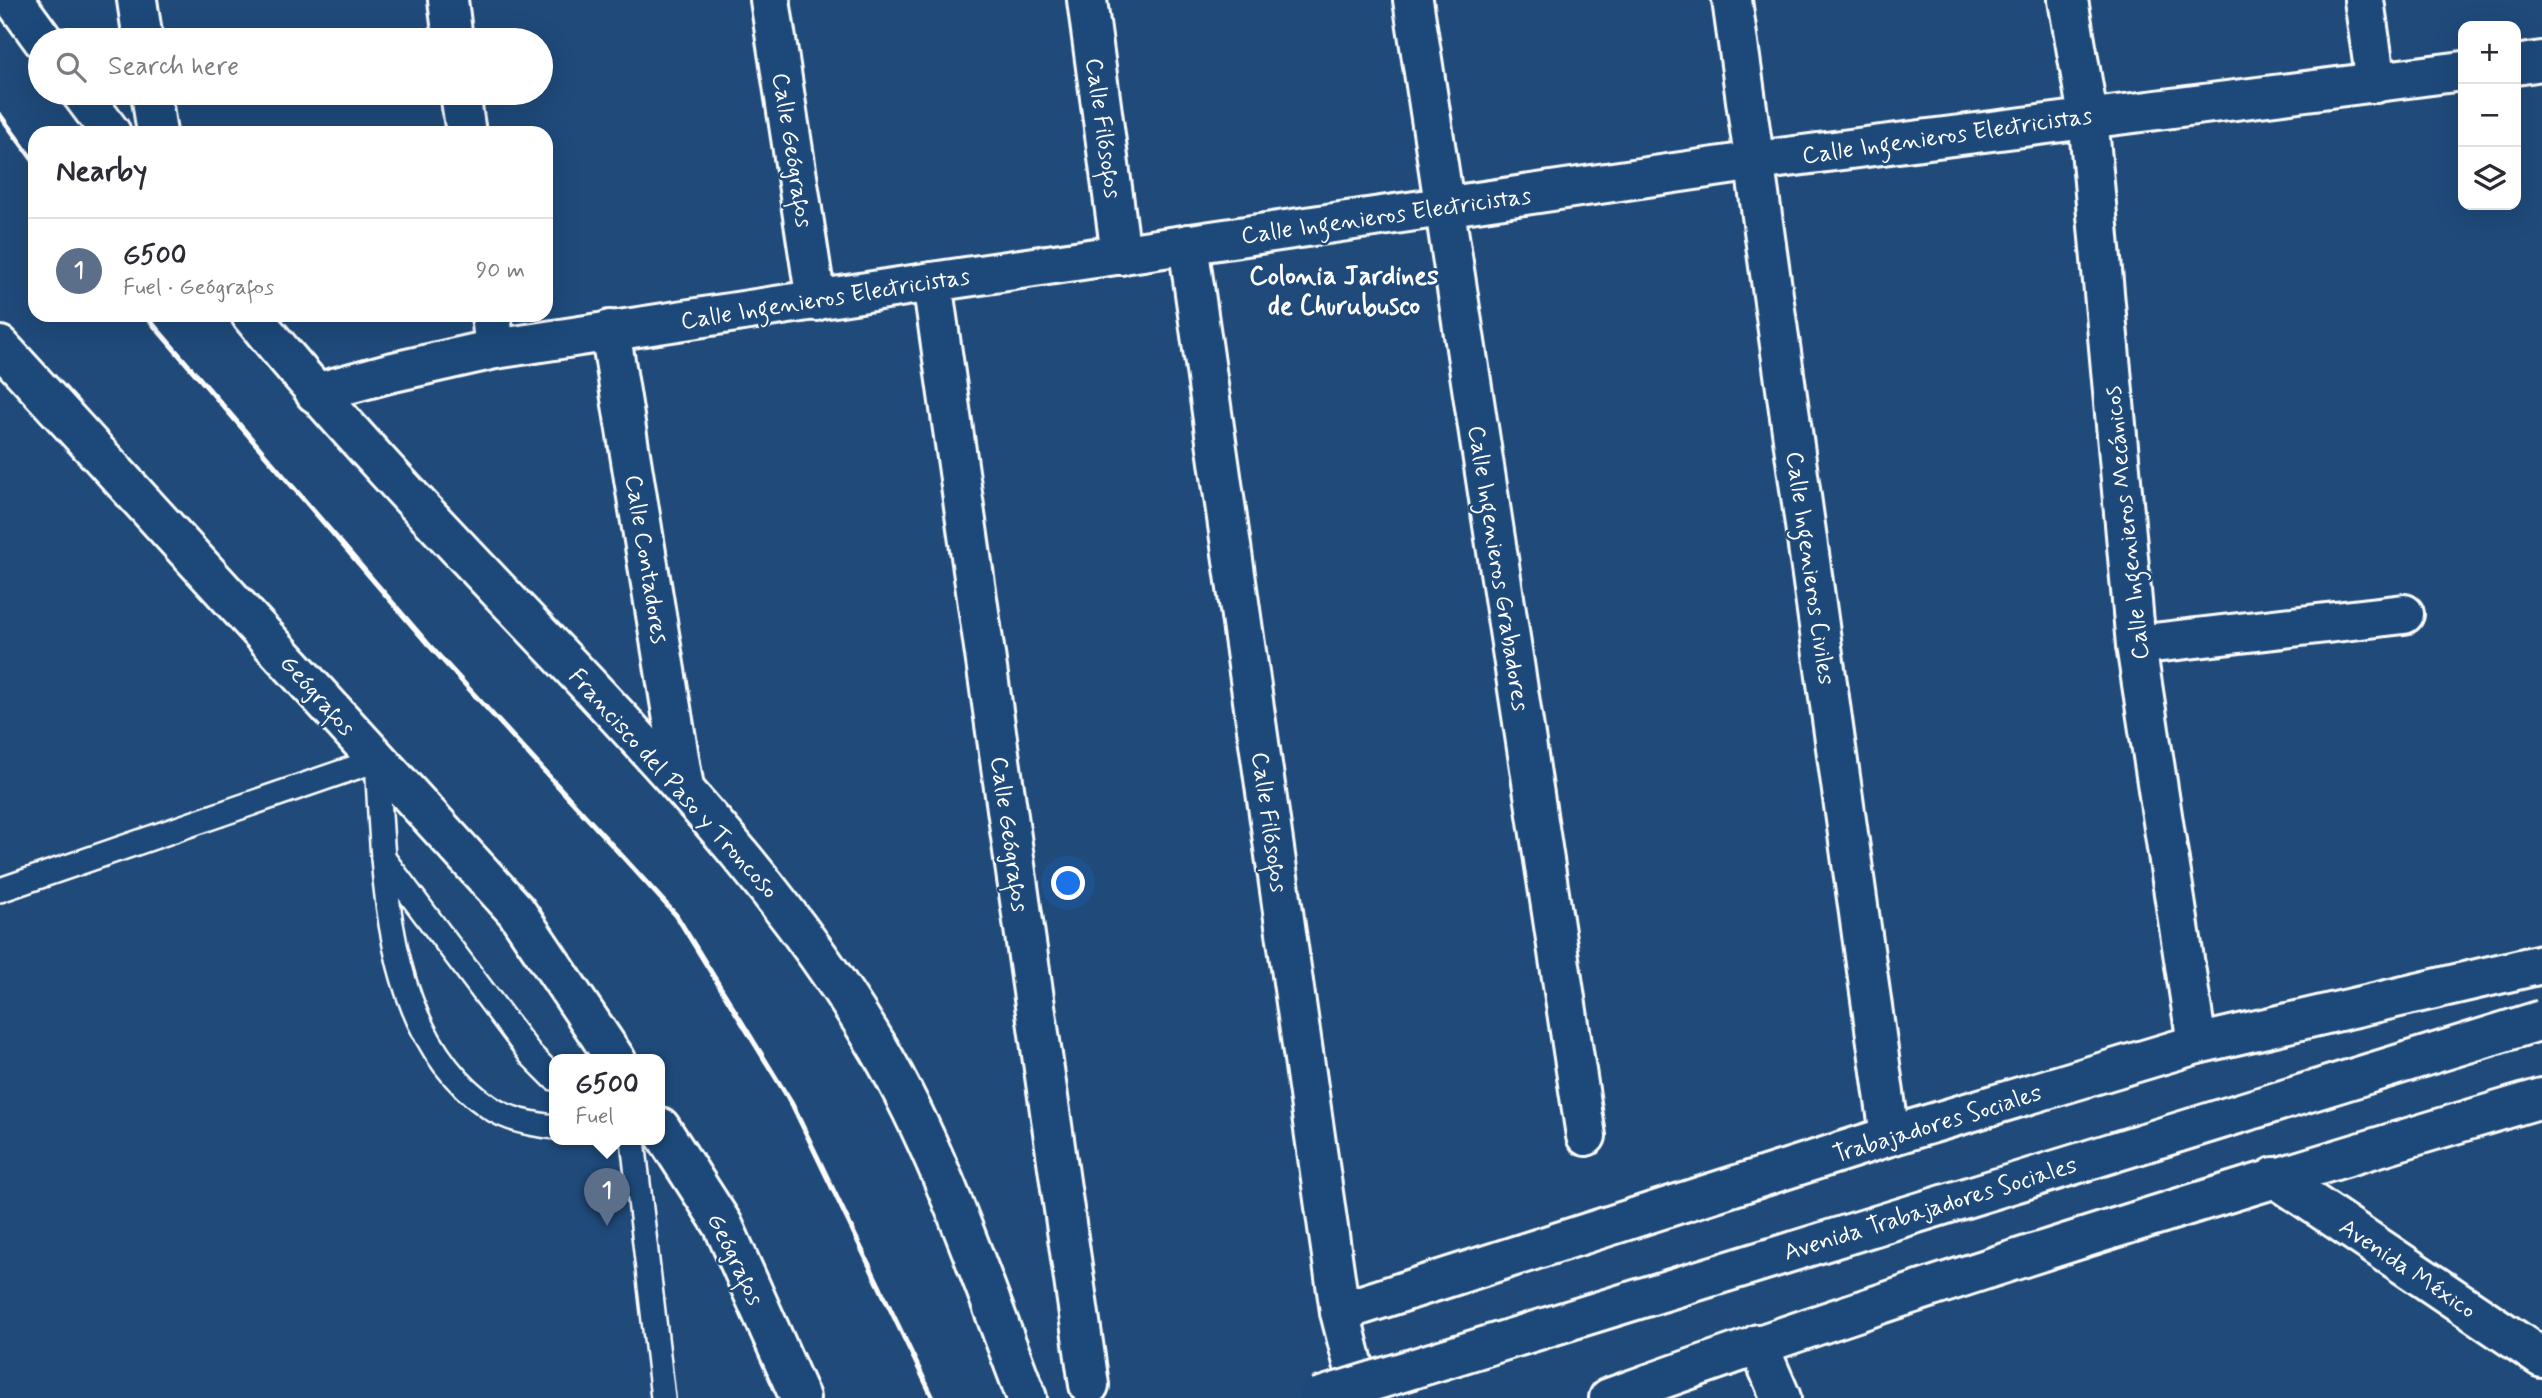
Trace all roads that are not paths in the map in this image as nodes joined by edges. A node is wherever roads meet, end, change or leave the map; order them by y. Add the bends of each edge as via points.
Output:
1 (14, 0) edge
2 (137, 0) edge
3 (447, 0) edge
4 (770, 0) edge
5 (1087, 0) edge
6 (1413, 0) edge
7 (1732, 0) edge
8 (2068, 0) edge
9 (2364, 0) edge
10 (34, 28) edge
11 (141, 28) edge
12 (451, 28) edge
13 (2542, 61) edge
14 (2521, 64) edge
15 (2458, 73) edge
16 (2376, 83) junction
17 (90, 105) edge
18 (153, 105) edge
19 (462, 105) edge
20 (2088, 117) junction
21 (105, 126) edge
22 (156, 126) edge
23 (465, 126) edge
24 (1756, 161) junction
25 (1444, 206) junction
26 (1188, 244) junction
27 (1121, 255) junction
28 (932, 282) junction
29 (816, 301) junction
30 (257, 322) edge
31 (610, 330) junction
32 (493, 332) edge
33 (0, 346) edge
34 (315, 393) junction
35 (2404, 614) dead end
36 (2136, 646) junction
37 (377, 760) junction
38 (684, 788) junction
39 (383, 858) junction
40 (0, 890) edge
41 (2542, 964) edge
42 (2542, 1020) edge
43 (2197, 1044) junction
44 (612, 1054) edge
45 (549, 1072) edge
46 (2542, 1098) edge
47 (549, 1126) edge
48 (665, 1135) edge
49 (1586, 1136) dead end
50 (1890, 1136) junction
51 (634, 1145) edge
52 (2274, 1177) junction
53 (1340, 1312) junction
54 (1758, 1344) junction
55 (2542, 1358) edge
56 (1089, 1385) dead end
57 (663, 1398) edge
58 (800, 1398) edge
59 (1027, 1398) edge
60 (1318, 1398) edge
61 (1363, 1398) edge
62 (1609, 1398) edge
63 (1781, 1398) edge

1 - 10 street
2 - 11 street
3 - 12 street
4 - 29 street, Calle Geógrafos
5 - 27 street, Calle Filósofos
6 - 25 street, Calle Ingenieros Grabadores
7 - 24 street, Calle Ingenieros Civiles
8 - 20 street, Calle Ingenieros Mecánicos
9 - 16 street
13 - 14 street
15 - 16 street, Calle Ingenieros Electricistas
16 - 20 street, Calle Ingenieros Electricistas
17 - 21 street
18 - 22 street
19 - 23 street
20 - 24 street, Calle Ingenieros Electricistas
20 - 36 street, Calle Ingenieros Mecánicos
24 - 25 street, Calle Ingenieros Electricistas
24 - 50 street, Calle Ingenieros Civiles
25 - 26 street, Calle Ingenieros Electricistas
25 - 49 street, Calle Ingenieros Grabadores
26 - 27 street, Calle Ingenieros Electricistas
26 - 53 street, Calle Filósofos
27 - 28 street, Calle Ingenieros Electricistas
28 - 29 street, Calle Ingenieros Electricistas
28 - 56 street, Calle Geógrafos
29 - 31 street, Calle Ingenieros Electricistas
30 - 34 street, Francisco del Paso y Troncoso
31 - 32 street, Calle Ingenieros Electricistas
31 - 38 street, Calle Contadores
32 - 34 street, Calle Ingenieros Electricistas via 388,373
33 - 37 street, Geógrafos
34 - 38 street, Francisco del Paso y Troncoso
35 - 36 street
36 - 43 street, Calle Ingenieros Mecánicos
37 - 39 lane
37 - 40 lane
37 - 44 street, Geógrafos via 516,911
38 - 59 street, Francisco del Paso y Troncoso via 780,902 880,1051 942,1177
39 - 45 lane via 531,1055
39 - 47 lane via 391,931 412,1007 451,1074 490,1108 522,1122
41 - 43 street, Trabajadores Sociales
42 - 60 street, Avenida Trabajadores Sociales, bridge
43 - 50 street, Trabajadores Sociales
46 - 52 street
48 - 58 street, Geógrafos via 723,1225
50 - 53 street, Trabajadores Sociales
51 - 57 lane
52 - 54 street
52 - 55 street, Avenida México
53 - 61 street, Calle Filósofos
54 - 62 street
54 - 63 street

